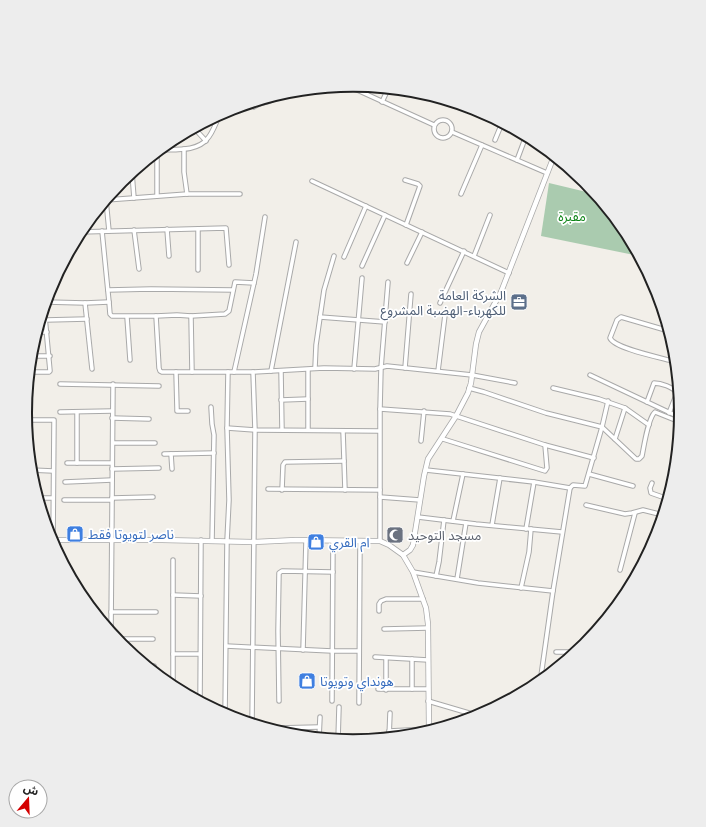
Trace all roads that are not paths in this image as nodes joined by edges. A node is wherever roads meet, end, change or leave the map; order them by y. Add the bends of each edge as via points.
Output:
1 (362, 92) edge
2 (386, 94) edge
3 (382, 102) junction
4 (215, 124) edge
5 (434, 125) junction
6 (500, 128) edge
7 (452, 132) junction
8 (199, 133) edge
9 (495, 140) dead end
10 (206, 141) junction
11 (524, 142) edge
12 (482, 144) junction
13 (184, 148) junction
14 (172, 149) edge
15 (158, 159) edge
16 (517, 160) junction
17 (552, 162) edge
18 (547, 173) junction
19 (133, 180) edge
20 (312, 180) dead end
21 (405, 180) dead end
22 (187, 194) junction
23 (240, 194) dead end
24 (461, 194) dead end
25 (157, 196) junction
26 (134, 198) junction
27 (114, 199) edge
28 (366, 206) junction
29 (107, 208) edge
30 (385, 215) junction
31 (490, 215) dead end
32 (265, 217) dead end
33 (406, 225) junction
34 (167, 229) junction
35 (198, 229) junction
36 (134, 230) junction
37 (102, 231) junction
38 (109, 231) junction
39 (88, 232) edge
40 (422, 232) junction
41 (296, 242) dead end
42 (464, 252) junction
43 (168, 256) dead end
44 (334, 256) dead end
45 (474, 256) junction
46 (344, 257) dead end
47 (407, 263) dead end
48 (229, 265) dead end
49 (362, 266) dead end
50 (138, 269) dead end
51 (198, 270) dead end
52 (509, 273) junction
53 (362, 278) dead end
54 (388, 282) dead end
55 (254, 283) junction
56 (108, 290) junction
57 (233, 290) junction
58 (411, 294) dead end
59 (52, 302) edge
60 (109, 302) junction
61 (85, 303) junction
62 (440, 303) dead end
63 (445, 314) dead end
64 (156, 316) junction
65 (191, 316) junction
66 (127, 317) junction
67 (320, 317) junction
68 (86, 319) junction
69 (46, 320) joint
70 (358, 320) junction
71 (385, 322) junction
72 (663, 329) edge
73 (43, 332) edge
74 (47, 332) junction
75 (37, 356) edge
76 (50, 356) junction
77 (130, 360) dead end
78 (669, 360) edge
79 (315, 368) junction
80 (381, 368) junction
81 (405, 368) junction
82 (92, 369) dead end
83 (354, 369) junction
84 (308, 370) junction
85 (271, 371) junction
86 (281, 371) junction
87 (35, 372) edge
88 (176, 372) junction
89 (192, 372) junction
90 (228, 372) junction
91 (234, 372) junction
92 (253, 372) junction
93 (438, 372) junction
94 (472, 375) junction
95 (590, 375) dead end
96 (515, 383) dead end
97 (60, 384) dead end
98 (112, 384) junction
99 (159, 386) dead end
100 (469, 388) junction
101 (552, 388) dead end
102 (673, 390) edge
103 (308, 399) junction
104 (281, 400) junction
105 (608, 401) junction
106 (646, 402) junction
107 (673, 402) edge
108 (211, 407) dead end
109 (625, 408) junction
110 (380, 409) junction
111 (112, 411) junction
112 (188, 411) dead end
113 (424, 411) junction
114 (60, 412) dead end
115 (77, 412) junction
116 (669, 413) junction
117 (674, 415) edge
118 (456, 416) junction
119 (112, 418) junction
120 (150, 419) dead end
121 (674, 419) edge
122 (32, 420) edge
123 (649, 425) junction
124 (602, 427) junction
125 (227, 428) junction
126 (256, 430) junction
127 (282, 430) junction
128 (308, 430) junction
129 (343, 431) junction
130 (380, 431) junction
131 (443, 439) junction
132 (615, 439) junction
133 (422, 441) dead end
134 (113, 442) junction
135 (155, 443) dead end
136 (545, 445) junction
137 (214, 453) junction
138 (164, 454) dead end
139 (171, 454) junction
140 (594, 458) junction
141 (344, 461) junction
142 (67, 463) dead end
143 (77, 463) junction
144 (112, 463) junction
145 (428, 464) junction
146 (159, 468) dead end
147 (112, 469) junction
148 (172, 469) dead end
149 (37, 470) edge
150 (426, 470) junction
151 (53, 471) junction
152 (464, 474) junction
153 (589, 474) junction
154 (500, 478) junction
155 (112, 480) junction
156 (64, 482) dead end
157 (534, 482) junction
158 (652, 483) dead end
159 (633, 486) dead end
160 (570, 488) junction
161 (268, 490) dead end
162 (282, 490) junction
163 (345, 490) junction
164 (380, 490) junction
165 (153, 497) dead end
166 (380, 497) junction
167 (663, 497) edge
168 (43, 498) edge
169 (53, 498) junction
170 (112, 499) junction
171 (64, 500) dead end
172 (420, 500) junction
173 (586, 505) dead end
174 (635, 513) junction
175 (658, 514) edge
176 (418, 517) junction
177 (444, 520) junction
178 (453, 521) junction
179 (466, 523) junction
180 (492, 525) junction
181 (52, 526) edge
182 (526, 529) junction
183 (531, 529) junction
184 (562, 532) junction
185 (201, 540) junction
186 (306, 540) junction
187 (112, 541) junction
188 (212, 541) junction
189 (227, 541) junction
190 (333, 541) junction
191 (360, 541) junction
192 (380, 541) junction
193 (59, 542) edge
194 (253, 542) junction
195 (403, 556) junction
196 (173, 560) dead end
197 (620, 570) dead end
198 (305, 572) junction
199 (333, 572) junction
200 (413, 572) junction
201 (436, 576) junction
202 (457, 579) junction
203 (521, 588) junction
204 (553, 591) junction
205 (174, 595) junction
206 (201, 596) junction
207 (423, 599) junction
208 (379, 611) dead end
209 (111, 612) junction
210 (156, 612) dead end
211 (111, 624) edge
212 (428, 628) junction
213 (384, 629) dead end
214 (125, 639) edge
215 (153, 639) dead end
216 (226, 646) junction
217 (252, 647) junction
218 (278, 649) junction
219 (304, 650) junction
220 (359, 651) junction
221 (332, 652) junction
222 (556, 652) dead end
223 (568, 652) edge
224 (173, 654) junction
225 (200, 654) junction
226 (375, 657) dead end
227 (386, 658) junction
228 (412, 659) junction
229 (428, 660) junction
230 (541, 673) edge
231 (173, 679) edge
232 (412, 689) junction
233 (378, 690) dead end
234 (386, 690) junction
235 (428, 690) junction
236 (200, 695) edge
237 (279, 701) dead end
238 (332, 701) dead end
239 (428, 701) junction
240 (359, 703) dead end
241 (339, 707) dead end
242 (225, 708) edge
243 (390, 713) dead end
244 (468, 713) edge
245 (320, 717) dead end
246 (252, 718) edge
247 (429, 725) edge
248 (319, 727) junction
249 (289, 728) edge
250 (389, 731) joint
251 (402, 731) edge
252 (319, 733) edge
253 (338, 734) edge

1 - 3 street
2 - 3 street
3 - 5 street
4 - 10 street
5 - 7 street via 438,121 446,120 451,124
5 - 7 street via 433,131 439,138 448,137
6 - 9 street
7 - 12 street
8 - 10 street
10 - 13 street
11 - 16 street
12 - 16 street
12 - 24 street
13 - 14 street
13 - 22 street
15 - 25 street
16 - 18 street
17 - 18 street
18 - 52 street
19 - 26 street
20 - 28 street
21 - 33 street via 420,186
22 - 23 street
22 - 25 street
25 - 26 street
26 - 27 street
28 - 30 street
28 - 46 street
29 - 38 street
30 - 33 street
30 - 49 street
31 - 45 street
32 - 55 street
33 - 40 street
34 - 35 street
34 - 36 street
34 - 43 street
35 - 48 street via 226,228
35 - 51 street
36 - 38 street
36 - 50 street
37 - 38 street
37 - 39 street
37 - 56 street
40 - 42 street
40 - 47 street
41 - 85 street
42 - 45 street
42 - 62 street
44 - 67 street via 324,290
45 - 52 street
52 - 94 street via 479,332
53 - 70 street
54 - 71 street
55 - 57 street via 235,282
55 - 91 street
56 - 57 street
56 - 60 street
57 - 65 street via 228,312 225,314
58 - 81 street
59 - 61 street
60 - 61 street
60 - 66 street via 112,316
61 - 68 street
63 - 93 street
64 - 65 street
64 - 66 street
64 - 88 street via 160,371
65 - 89 street
66 - 77 street
67 - 70 street
67 - 79 street
68 - 69 street
68 - 82 street
69 - 74 street
70 - 71 street
70 - 83 street
71 - 80 street
72 - 78 street via 620,318 610,338 615,343 637,352
73 - 74 street
74 - 76 street
75 - 76 street
76 - 87 street via 49,372
79 - 83 street
79 - 84 street
80 - 81 street
80 - 83 street
80 - 110 street
81 - 93 street
84 - 86 street
84 - 103 street
85 - 86 street
85 - 92 street
86 - 104 street
88 - 89 street
88 - 112 street via 176,409
89 - 90 street
90 - 91 street
90 - 125 street
91 - 92 street
92 - 126 street
93 - 94 street
94 - 96 street
94 - 100 street
95 - 106 street
97 - 98 street
98 - 99 street
98 - 111 street
100 - 118 street
100 - 124 street via 546,413
101 - 105 street
102 - 106 street via 654,383
103 - 104 street
103 - 128 street
104 - 127 street
105 - 109 street
105 - 124 street
106 - 116 street
107 - 116 street
108 - 137 street
109 - 123 street
109 - 132 street
110 - 113 street
110 - 130 street
111 - 115 street
111 - 119 street
113 - 118 street
113 - 133 street
114 - 115 street
115 - 143 street
116 - 117 street
118 - 131 street
118 - 136 street
118 - 145 street via 428,460
119 - 120 street
119 - 134 street
121 - 123 street via 655,412
122 - 151 street via 54,420
123 - 132 street via 642,456 639,459
124 - 132 street
124 - 140 street
125 - 126 street
125 - 189 street
126 - 127 street
126 - 194 street
127 - 128 street
128 - 129 street
129 - 130 street
129 - 141 street
130 - 164 street
131 - 136 street via 545,471 548,468
131 - 145 street
134 - 135 street
134 - 144 street
136 - 140 street
137 - 139 street
137 - 188 street
138 - 139 street
139 - 148 street
140 - 153 street
141 - 162 street via 285,462
141 - 163 street
142 - 143 street
143 - 144 street
144 - 147 street
145 - 150 street
146 - 147 street
147 - 155 street
149 - 151 street
150 - 152 street
150 - 172 street
151 - 169 street
152 - 154 street
152 - 178 street
153 - 159 street
153 - 160 street via 585,486 573,485
154 - 157 street
154 - 180 street
155 - 156 street
155 - 170 street
157 - 160 street
157 - 182 street
158 - 167 street via 651,493
160 - 184 street
161 - 162 street
162 - 163 street
163 - 164 street
164 - 166 street
165 - 170 street
166 - 172 street
166 - 192 street
168 - 169 street
169 - 181 street
170 - 171 street
170 - 187 street
172 - 176 street
173 - 174 street via 625,514
174 - 175 street via 643,510
174 - 197 street
176 - 177 street
176 - 195 street via 413,545
177 - 178 street
177 - 201 street
178 - 179 street
179 - 180 street
179 - 202 street
180 - 182 street
182 - 183 street
183 - 184 street
183 - 203 street
184 - 204 street
185 - 187 street
185 - 188 street
185 - 206 street
186 - 190 street
186 - 194 street
186 - 198 street
187 - 193 street
187 - 209 street
188 - 189 street
189 - 194 street
189 - 216 street
190 - 191 street
190 - 199 street
191 - 192 street
191 - 220 street
192 - 195 street via 396,549
194 - 217 street
195 - 200 street
196 - 205 street
198 - 199 street
198 - 218 street via 279,573
198 - 219 street
199 - 221 street
200 - 201 street
200 - 207 street
201 - 202 street
202 - 203 street
203 - 204 street
204 - 230 street
205 - 206 street
205 - 224 street
206 - 225 street
207 - 208 street via 381,600
207 - 212 street
209 - 210 street
209 - 211 street
212 - 213 street
212 - 229 street
214 - 215 street
216 - 217 street
216 - 242 street
217 - 218 street
217 - 246 street
218 - 219 street
218 - 237 street
219 - 221 street
220 - 221 street
220 - 240 street
221 - 238 street
222 - 223 street
224 - 225 street
224 - 231 street
225 - 236 street
226 - 227 street
227 - 228 street
227 - 234 street
228 - 229 street
228 - 232 street
229 - 235 street
232 - 234 street
232 - 235 street
233 - 234 street
235 - 239 street
239 - 244 street
239 - 247 street
241 - 253 street
243 - 250 street
245 - 248 street
248 - 249 street
248 - 252 street
250 - 251 street

